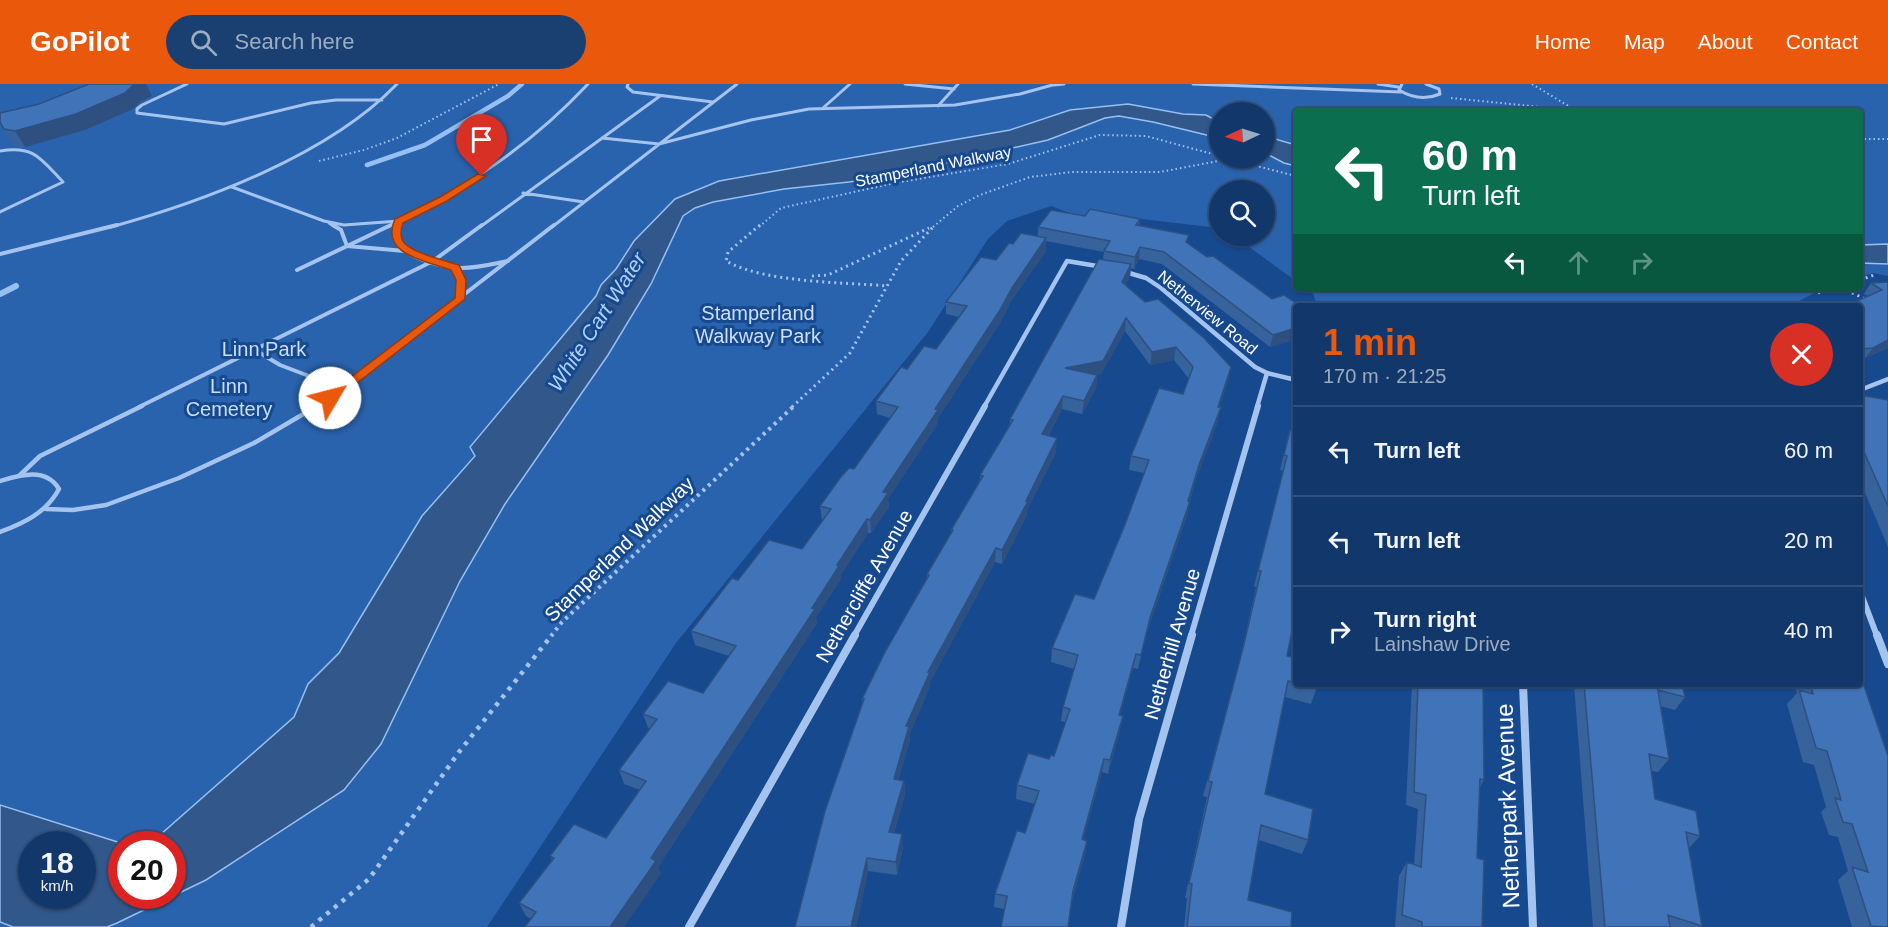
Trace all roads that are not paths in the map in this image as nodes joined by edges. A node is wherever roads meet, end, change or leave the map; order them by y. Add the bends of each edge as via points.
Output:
1 (187, 84) edge
2 (397, 84) edge
3 (588, 84) edge
4 (628, 84) edge
5 (737, 84) edge
6 (849, 84) edge
7 (905, 84) edge
8 (958, 84) edge
9 (1056, 84) edge
10 (1064, 84) edge
11 (1193, 84) edge
12 (1248, 84) edge
13 (1378, 84) edge
14 (1402, 84) edge
15 (1426, 84) edge
16 (1051, 86) junction
17 (1252, 86) junction
18 (1398, 87) junction
19 (954, 90) junction
20 (1401, 92) junction
21 (660, 96) junction
22 (382, 100) junction
23 (713, 102) junction
24 (938, 106) junction
25 (824, 108) junction
26 (602, 138) junction
27 (659, 144) junction
28 (0, 151) edge
29 (232, 187) junction
30 (523, 194) junction
31 (584, 202) junction
32 (0, 212) edge
33 (324, 220) junction
34 (399, 221) junction
35 (347, 246) junction
36 (406, 251) junction
37 (0, 254) edge
38 (509, 260) junction
39 (433, 261) junction
40 (456, 268) junction
41 (1110, 269) edge
42 (297, 270) dead end
43 (1120, 270) edge
44 (460, 299) junction
45 (255, 350) junction
46 (1267, 374) junction
47 (1293, 379) edge
48 (1888, 379) edge
49 (343, 389) junction
50 (1863, 389) edge
51 (19, 476) junction
52 (0, 481) edge
53 (46, 509) junction
54 (0, 532) edge
55 (1863, 599) edge
56 (1888, 664) edge
57 (1523, 687) edge
58 (689, 927) edge
59 (1121, 927) edge
60 (1533, 927) edge

1 - 22 lane via 142,105 137,113 224,124 311,103
2 - 22 lane
3 - 34 lane via 565,111 501,164
4 - 21 lane via 633,92
5 - 23 lane
6 - 25 lane
7 - 19 lane
8 - 19 lane
9 - 16 lane
10 - 16 lane
11 - 17 lane
12 - 17 lane
13 - 18 lane
14 - 18 lane
15 - 20 lane via 1439,89 1440,94 1420,97
16 - 24 lane via 986,101
17 - 20 lane
18 - 20 lane
19 - 24 lane
21 - 23 lane
21 - 26 lane
22 - 29 lane via 327,138
23 - 27 lane
24 - 25 lane
25 - 27 lane via 751,120
26 - 27 lane
26 - 30 lane
27 - 31 lane
28 - 32 lane via 30,149 63,182
29 - 33 lane
29 - 37 lane via 81,236
30 - 31 lane
30 - 39 lane
31 - 38 lane
33 - 34 lane via 345,225
33 - 35 lane via 341,230
34 - 35 lane
34 - 36 lane via 398,243
35 - 36 lane
35 - 42 lane
36 - 39 lane
38 - 40 lane
38 - 44 lane
39 - 40 lane
39 - 45 lane
40 - 44 lane via 461,280
41 - 58 street, Nethercliffe Avenue via 1067,261
43 - 46 street, Netherview Road via 1146,278 1161,288
44 - 49 lane
45 - 49 lane via 280,365
45 - 51 lane via 40,456
46 - 47 street, Netherview Road
46 - 59 street, Netherhill Avenue via 1139,819
48 - 50 street
49 - 53 lane via 254,443 179,478 106,505
51 - 52 lane
51 - 53 lane via 48,476 56,482 59,489
53 - 54 lane
55 - 56 street
57 - 60 street, Netherpark Avenue

